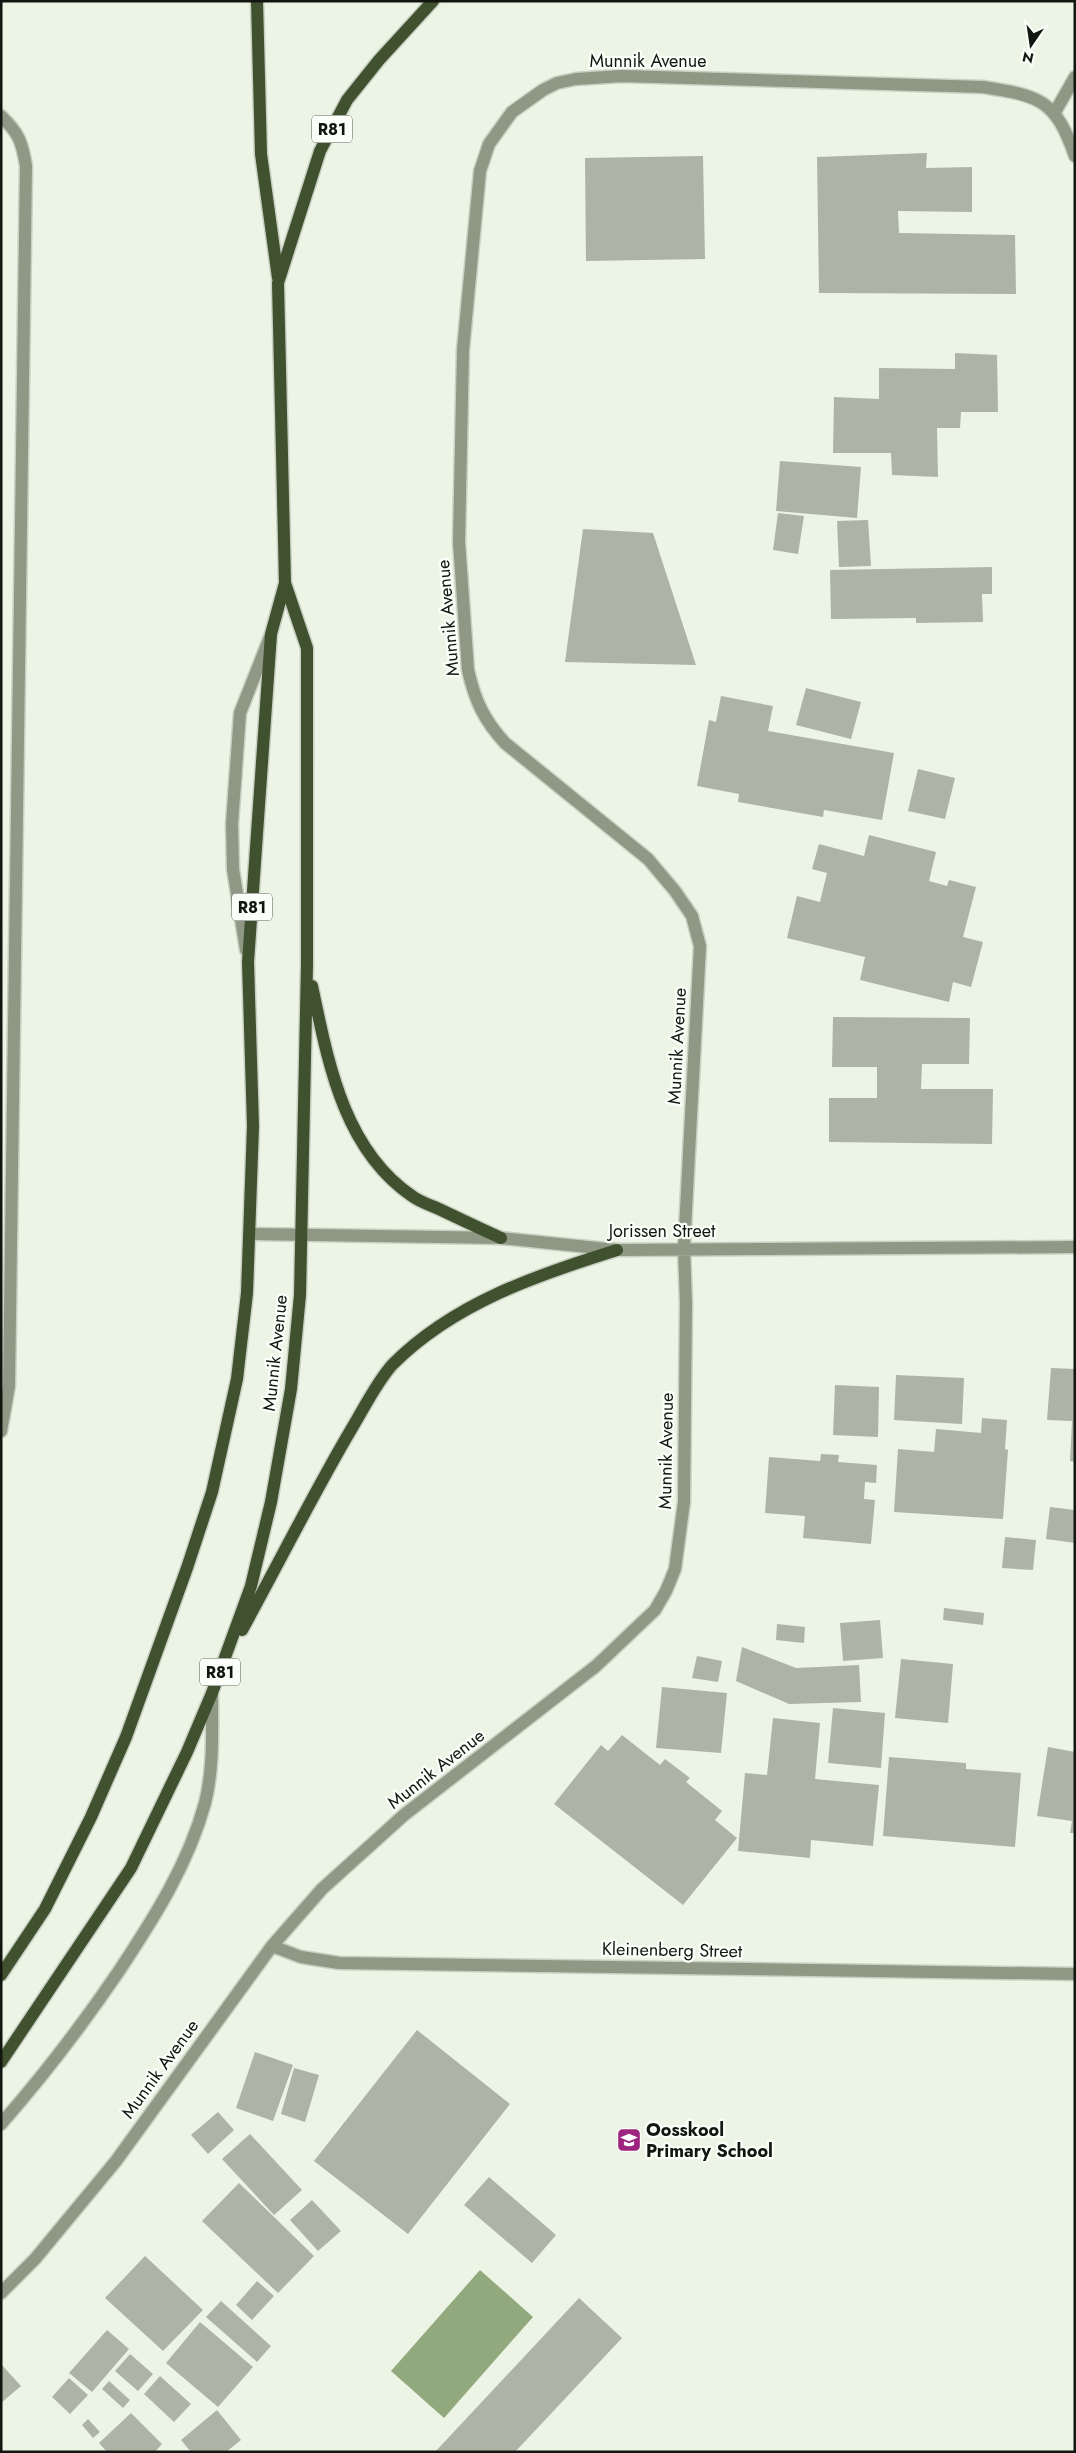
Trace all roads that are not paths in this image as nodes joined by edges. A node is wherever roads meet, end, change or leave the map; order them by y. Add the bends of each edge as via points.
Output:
1 (257, 1) edge
2 (433, 1) edge
3 (1075, 77) edge
4 (1055, 112) junction
5 (1, 116) edge
6 (1075, 156) edge
7 (278, 283) junction
8 (285, 583) junction
9 (270, 634) junction
10 (248, 962) junction
11 (307, 964) junction
12 (249, 1234) junction
13 (302, 1235) junction
14 (501, 1238) junction
15 (1075, 1247) edge
16 (684, 1248) junction
17 (617, 1250) junction
18 (1, 1431) edge
19 (222, 1667) junction
20 (212, 1693) junction
21 (272, 1946) junction
22 (1075, 1974) edge
23 (1, 1975) edge
24 (1, 2062) edge
25 (1, 2124) edge
26 (1, 2293) edge

1 - 7 main road via 261,154
2 - 7 main road, Munnik Avenue / R81 via 347,100 320,151
3 - 4 street
4 - 6 street
4 - 16 street, Munnik Avenue via 1037,99 983,87 622,76 576,79 543,90 512,112 489,144 482,162 463,350 459,542 468,670 488,724 505,743 648,859 692,916 700,946
5 - 18 street via 16,131 26,166 9,1376
7 - 8 main road, Munnik Avenue / R81
8 - 9 main road, Munnik Avenue / R81
8 - 11 main road, Munnik Avenue / R81 via 307,648
9 - 10 main road, Munnik Avenue / R81
9 - 10 street via 240,713 232,824 233,870
10 - 12 main road, Munnik Avenue / R81 via 253,1126
11 - 13 main road, Munnik Avenue / R81
11 - 14 main road via 328,1062 343,1104 364,1147 384,1173 413,1197
12 - 13 street, Jorissen Street
12 - 23 main road, Munnik Avenue / R81 via 248,1293 237,1379 212,1492 187,1568 126,1737 91,1817 45,1909
13 - 14 street, Jorissen Street
13 - 19 main road, Munnik Avenue / R81 via 300,1296 290,1389 271,1502 251,1586
14 - 17 street, Jorissen Street
15 - 16 street, Jorissen Street
16 - 17 street, Jorissen Street
16 - 21 street, Munnik Avenue via 684,1502 675,1569 655,1610 596,1666 344,1867
17 - 19 main road via 569,1265 482,1300 443,1324 392,1365 338,1452
19 - 20 main road, Munnik Avenue / R81
20 - 24 main road, Munnik Avenue / R81 via 131,1868
20 - 25 street via 213,1749 205,1801 189,1851 136,1945 97,2003
21 - 22 street, Kleinenberg Street via 301,1957 339,1963
21 - 26 street, Munnik Avenue via 116,2162 35,2259

